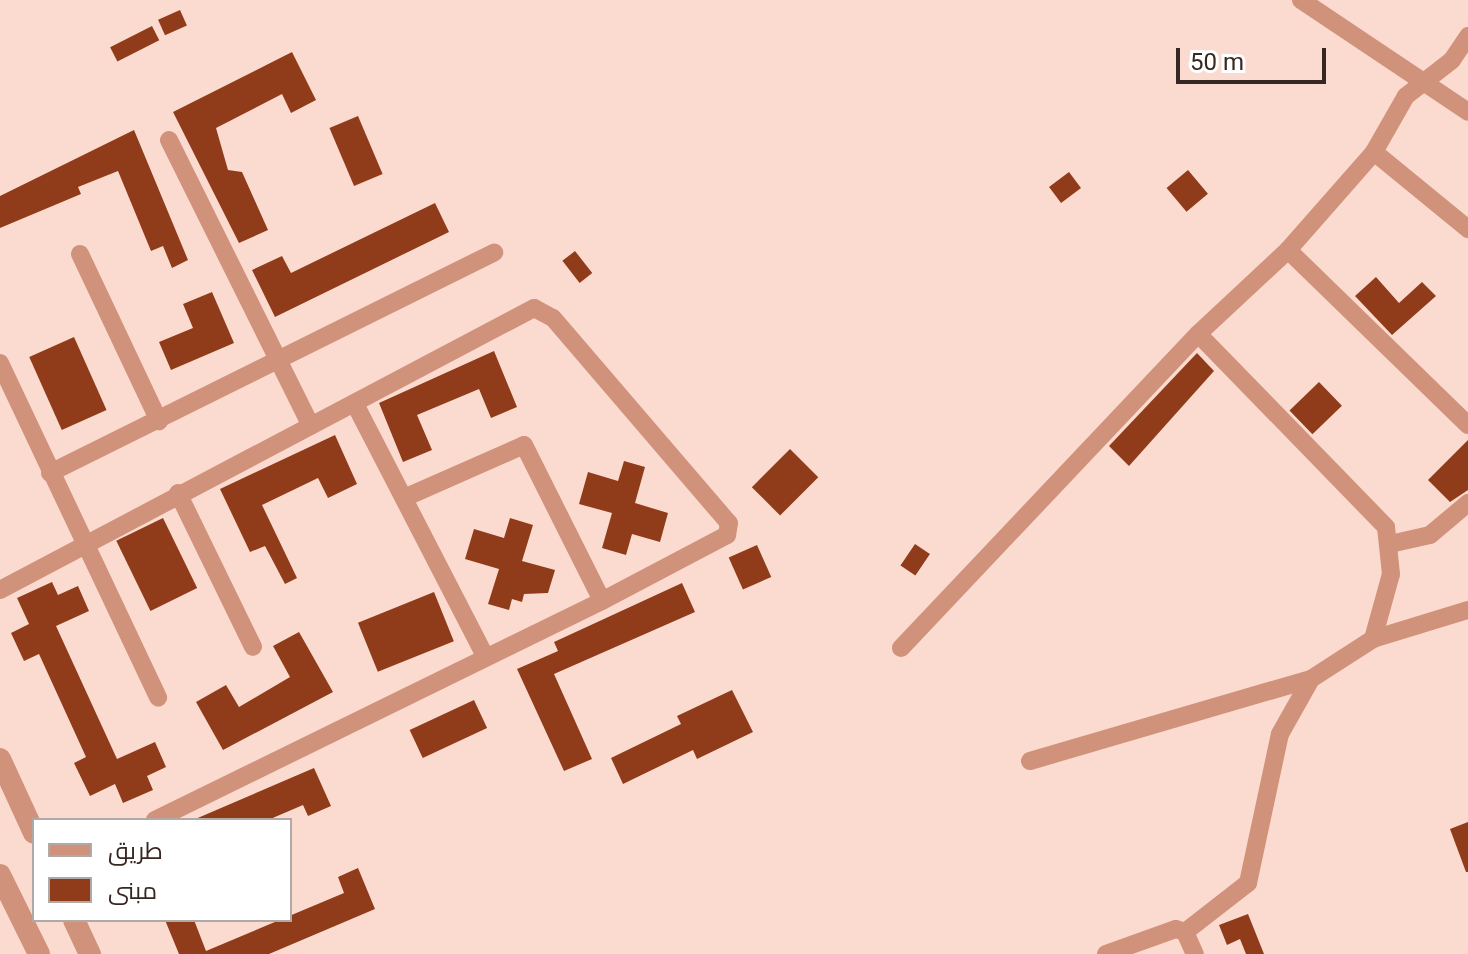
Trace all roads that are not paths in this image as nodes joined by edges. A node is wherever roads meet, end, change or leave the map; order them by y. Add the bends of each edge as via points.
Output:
1 (1301, 0) edge
2 (1468, 36) edge
3 (1425, 82) junction
4 (1468, 112) edge
5 (169, 140) dead end
6 (1374, 152) junction
7 (1468, 229) edge
8 (1288, 250) junction
9 (494, 253) dead end
10 (80, 254) dead end
11 (1198, 334) junction
12 (0, 363) edge
13 (280, 363) junction
14 (355, 404) junction
15 (159, 421) junction
16 (1468, 425) edge
17 (311, 426) junction
18 (50, 473) junction
19 (178, 493) junction
20 (404, 498) junction
21 (1468, 503) edge
22 (84, 540) junction
23 (1390, 544) junction
24 (0, 590) edge
25 (602, 601) junction
26 (1468, 610) edge
27 (1373, 639) junction
28 (253, 647) dead end
29 (901, 648) dead end
30 (485, 656) junction
31 (1311, 679) junction
32 (158, 698) dead end
33 (0, 759) edge
34 (1030, 761) dead end
35 (159, 818) edge
36 (32, 829) edge
37 (0, 875) edge
38 (75, 922) edge
39 (1185, 932) junction
40 (39, 954) edge
41 (90, 954) edge
42 (1106, 954) edge
43 (1195, 954) edge

1 - 3 street
2 - 3 street via 1452,60
3 - 4 street
3 - 6 street via 1406,96
5 - 13 street
6 - 7 street
6 - 8 street
8 - 11 street
8 - 16 street
9 - 13 street
10 - 15 street
11 - 23 street via 1386,527
11 - 29 street
12 - 18 street
13 - 15 street
13 - 17 street
14 - 17 street
14 - 20 street
14 - 25 street via 519,313 543,309 730,529
15 - 18 street
17 - 19 street
18 - 22 street
19 - 22 street
19 - 28 street
20 - 25 street via 524,445
20 - 30 street
21 - 23 street via 1430,535
22 - 24 street
22 - 32 street
23 - 27 street via 1391,574
25 - 30 street
26 - 27 street
27 - 31 street
30 - 35 street
31 - 34 street
31 - 39 street via 1273,756 1248,883
33 - 36 street
37 - 40 street
38 - 41 street
39 - 42 street via 1164,931
39 - 43 street

